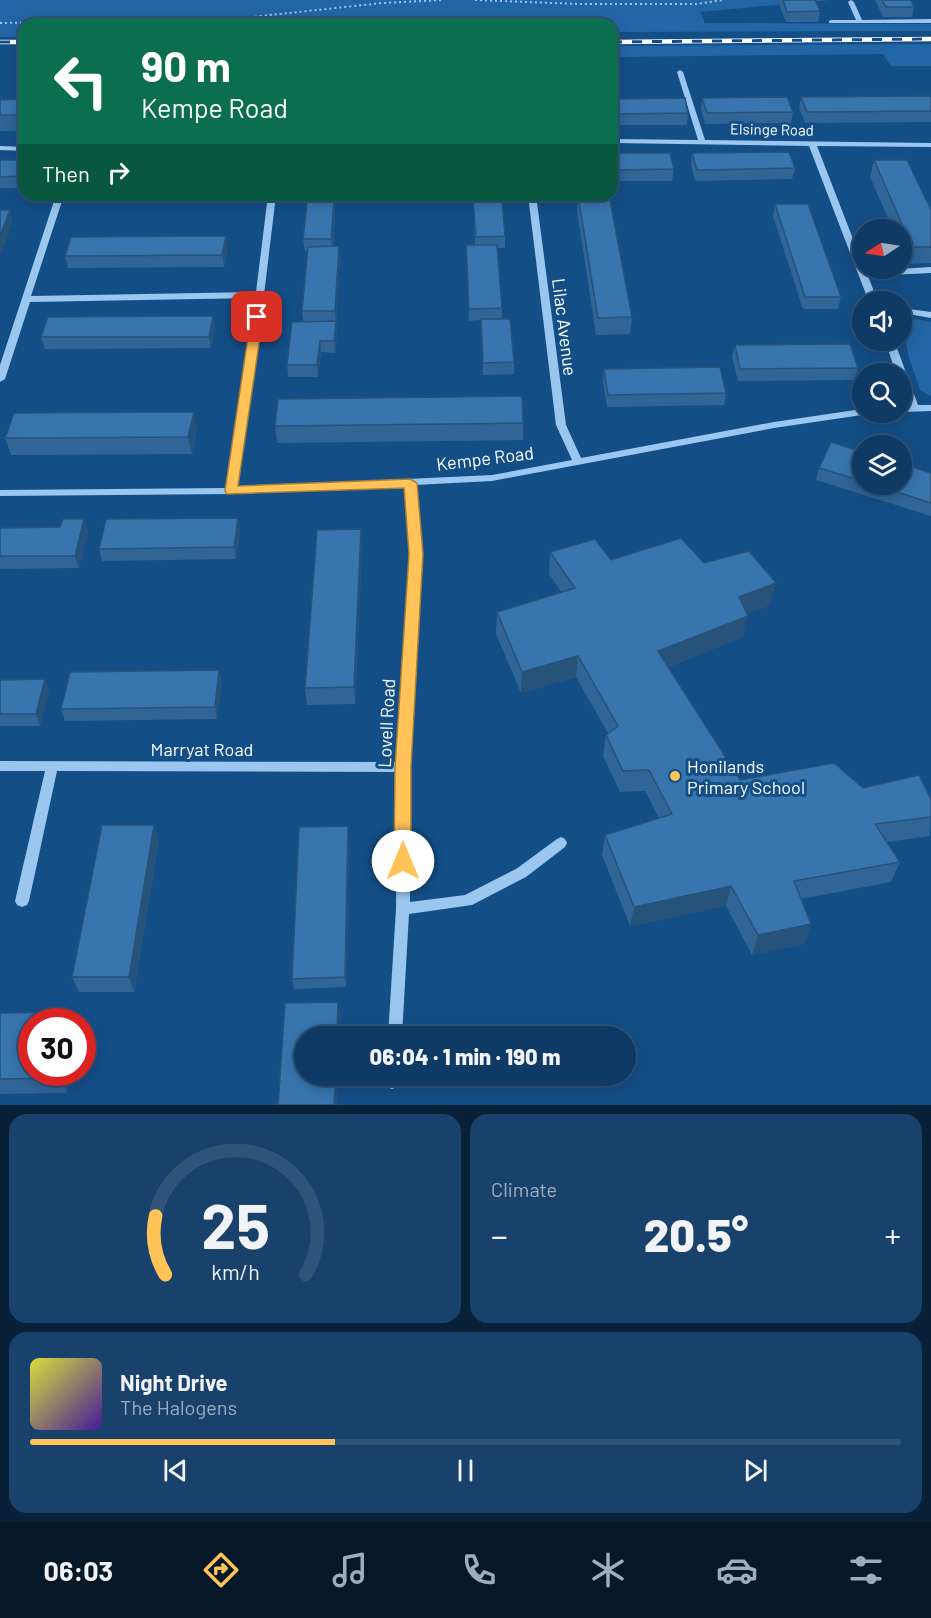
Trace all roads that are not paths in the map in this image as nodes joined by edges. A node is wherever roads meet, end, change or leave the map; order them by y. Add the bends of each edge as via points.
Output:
1 (851, 2) dead end
2 (931, 21) edge
3 (831, 22) dead end
4 (861, 22) junction
5 (680, 72) dead end
6 (618, 141) edge
7 (702, 141) junction
8 (812, 143) junction
9 (931, 145) edge
10 (0, 148) edge
11 (18, 149) edge
12 (58, 201) edge
13 (272, 201) edge
14 (533, 201) edge
15 (852, 246) edge
16 (931, 270) edge
17 (912, 271) edge
18 (260, 296) junction
19 (27, 299) junction
20 (912, 312) edge
21 (931, 315) edge
22 (0, 379) edge
23 (912, 403) edge
24 (914, 408) joint
25 (931, 408) edge
26 (852, 413) edge
27 (577, 461) junction
28 (410, 483) junction
29 (231, 491) junction
30 (0, 493) edge
31 (0, 766) edge
32 (52, 766) junction
33 (403, 767) junction
34 (561, 843) dead end
35 (22, 901) dead end
36 (403, 909) junction
37 (396, 1026) edge

1 - 4 street
2 - 4 street
3 - 4 street
5 - 7 street
6 - 7 street, Elsinge Road
7 - 8 street, Elsinge Road
8 - 9 street, Elsinge Road
8 - 15 street
10 - 11 street
12 - 19 street
13 - 18 street
14 - 27 street, Lilac Avenue via 561,425
16 - 17 street
18 - 19 street
18 - 29 street
19 - 22 street
20 - 21 street
23 - 24 street
24 - 25 street
26 - 27 street, Kempe Road
27 - 28 street, Kempe Road via 492,478
28 - 29 street, Kempe Road
28 - 33 street, Lovell Road via 416,554
29 - 30 street, Kempe Road
31 - 32 street, Marryat Road
32 - 33 street, Marryat Road
32 - 35 street
33 - 36 street, Lovell Road
34 - 36 street via 521,873 467,901
36 - 37 street, Lovell Road

